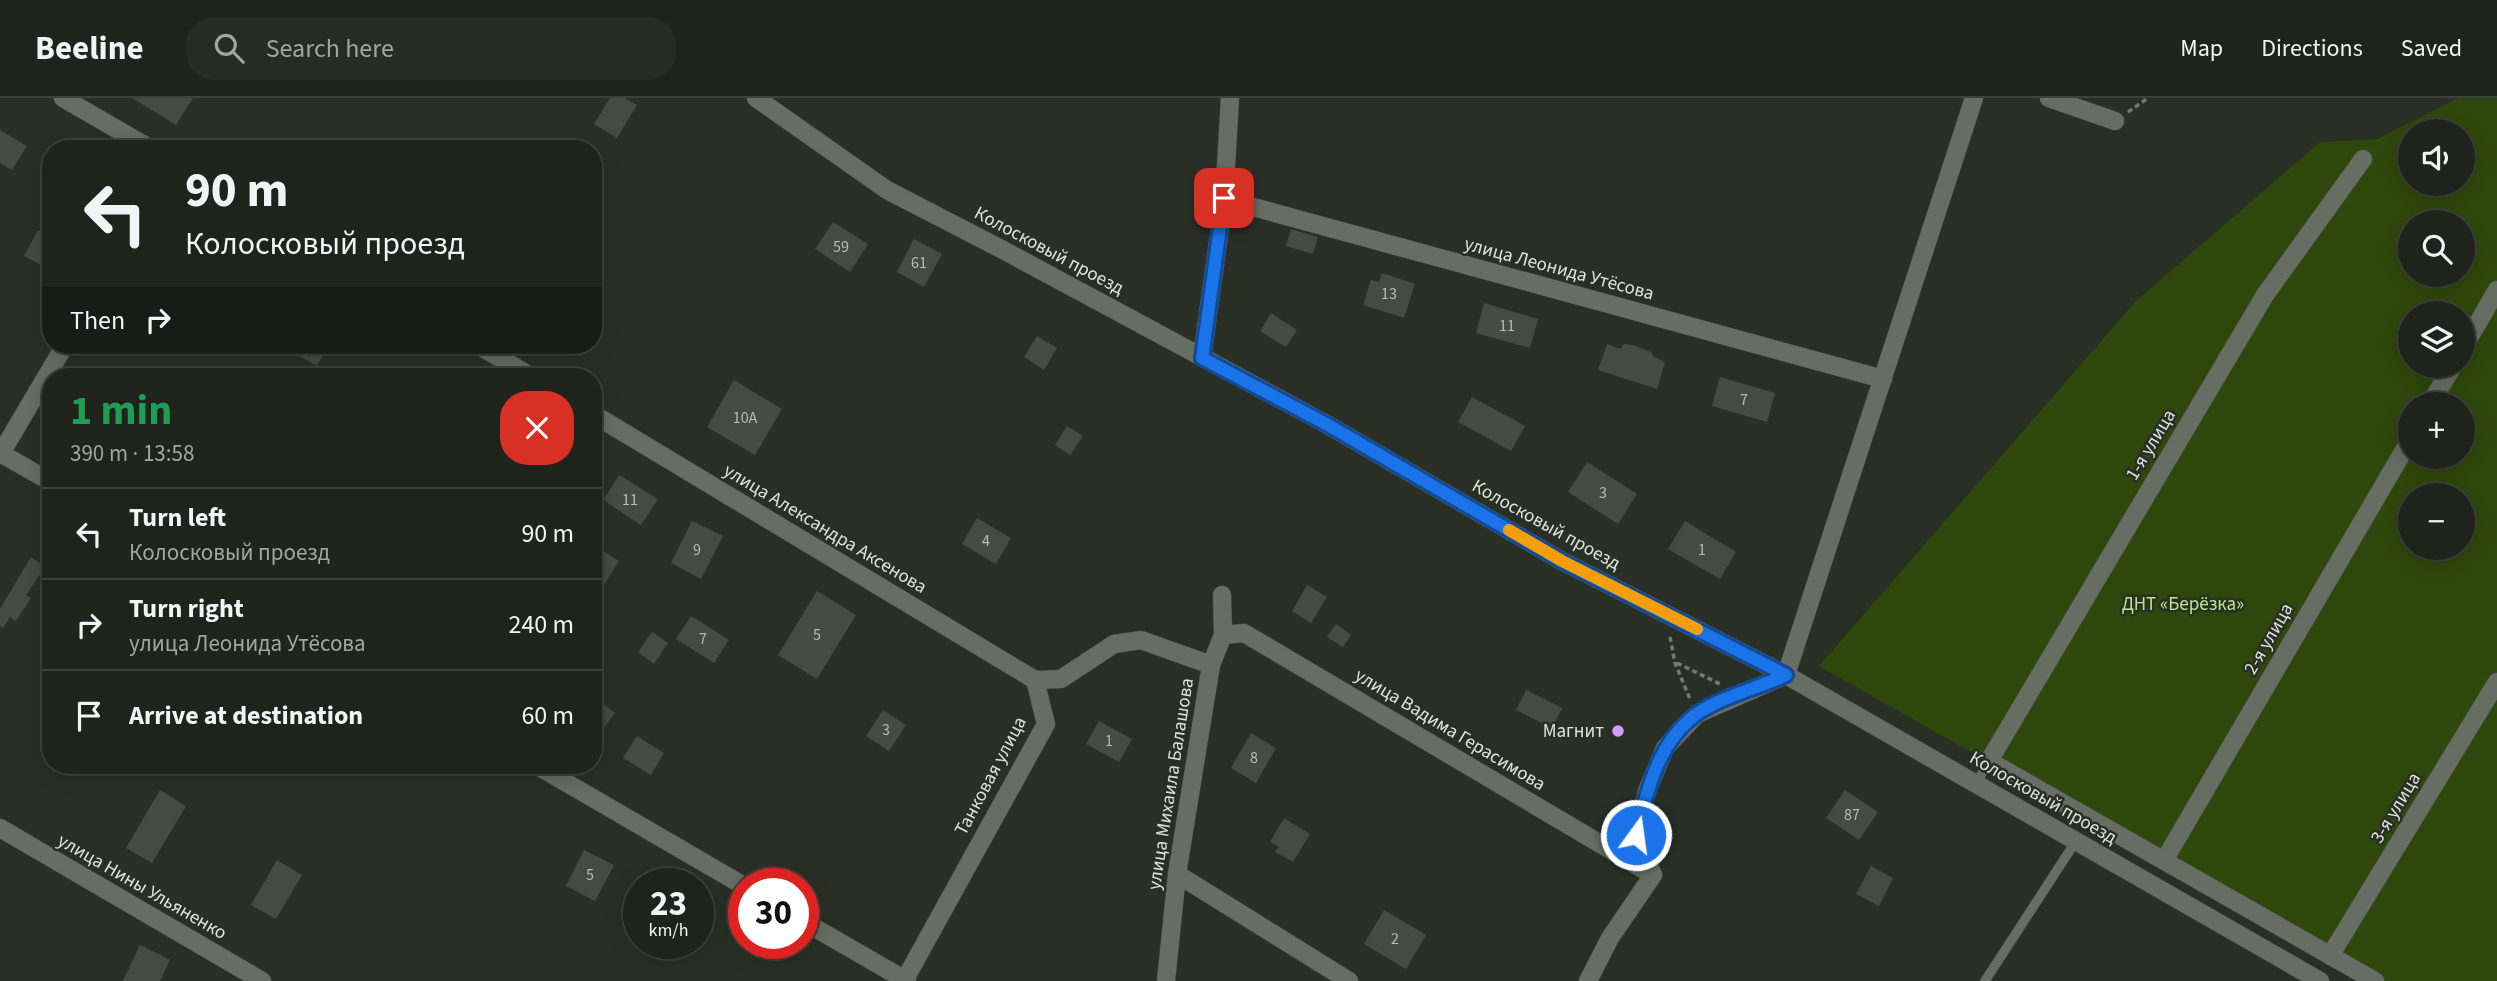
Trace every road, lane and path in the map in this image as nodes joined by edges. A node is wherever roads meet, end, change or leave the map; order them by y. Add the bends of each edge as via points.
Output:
1 (63, 98) edge
2 (1230, 98) edge
3 (1974, 98) edge
4 (2049, 98) edge
5 (2148, 98) edge
6 (761, 99) edge
7 (2115, 121) joint
8 (135, 140) edge
9 (2363, 159) dead end
10 (1224, 198) junction
11 (2497, 290) edge
12 (2475, 328) edge
13 (493, 354) edge
14 (1202, 358) junction
15 (517, 368) edge
16 (1883, 379) junction
17 (42, 384) edge
18 (602, 419) edge
19 (0, 454) edge
20 (2398, 461) edge
21 (42, 477) edge
22 (1222, 596) dead end
23 (1667, 614) junction
24 (1223, 635) junction
25 (1675, 663) junction
26 (1211, 665) junction
27 (1786, 675) junction
28 (1035, 680) junction
29 (2497, 682) edge
30 (1741, 695) junction
31 (1697, 714) junction
32 (1989, 761) junction
33 (551, 774) edge
34 (1976, 784) junction
35 (0, 828) edge
36 (2076, 841) junction
37 (2165, 859) junction
38 (1177, 874) junction
39 (1653, 875) junction
40 (728, 877) edge
41 (819, 930) edge
42 (2330, 956) junction
43 (262, 981) edge
44 (905, 981) edge
45 (1166, 981) edge
46 (1349, 981) edge
47 (1588, 981) edge
48 (1985, 981) edge
49 (2320, 981) edge
50 (2375, 981) edge

1 - 8 street
2 - 10 street
3 - 16 street
4 - 7 street
5 - 7 path
6 - 14 street, Колосковый проезд via 887,190
9 - 32 street, 1-я улица via 2265,295
10 - 14 street
10 - 16 street, улица Леонида Утёсова
11 - 12 street
13 - 15 street
14 - 23 street, Колосковый проезд via 1328,425 1562,561
16 - 27 street
17 - 19 street
18 - 28 street, улица Александра Аксенова
19 - 21 street
20 - 37 street, 2-я улица
22 - 24 street, улица Михаила Балашова
23 - 25 path
23 - 27 street, Колосковый проезд
24 - 26 street, улица Михаила Балашова
24 - 39 street, улица Вадима Герасимова via 1244,633
25 - 30 path
25 - 31 path
26 - 28 street via 1141,640 1114,644 1062,678
26 - 38 street, улица Михаила Балашова
27 - 30 street
27 - 34 street, Колосковый проезд
28 - 44 street, Танковая улица via 1046,724
29 - 42 street, 3-я улица
30 - 31 street
31 - 39 street via 1665,748 1647,792 1636,835
32 - 34 lane
32 - 37 street
33 - 40 street
34 - 36 street, Колосковый проезд
35 - 43 street, улица Нины Ульяненко
36 - 48 lane
36 - 49 street, Колосковый проезд
37 - 42 street
38 - 45 street, улица Михаила Балашова
38 - 46 street
39 - 47 street via 1610,938
41 - 44 street
42 - 50 street

